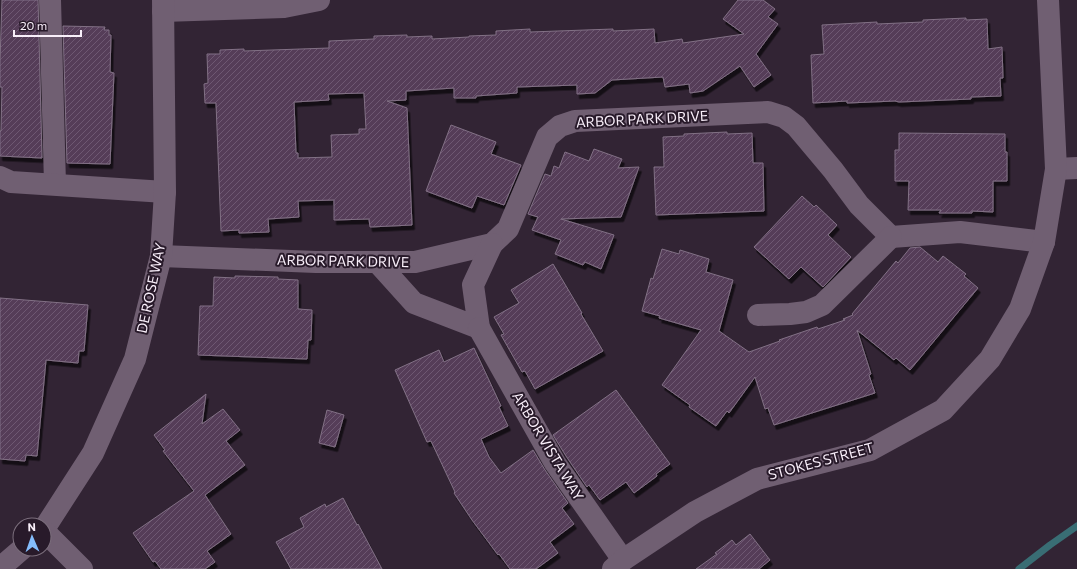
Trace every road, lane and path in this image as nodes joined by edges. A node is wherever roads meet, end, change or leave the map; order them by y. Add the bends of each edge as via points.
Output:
1 (50, 0) edge
2 (319, 0) edge
3 (1048, 0) edge
4 (163, 5) edge
5 (1077, 168) edge
6 (1056, 169) junction
7 (0, 177) edge
8 (55, 184) junction
9 (165, 192) junction
10 (891, 237) junction
11 (1044, 242) junction
12 (492, 244) junction
13 (161, 256) junction
14 (377, 262) junction
15 (758, 316) dead end
16 (479, 328) junction
17 (52, 517) edge
18 (52, 538) edge
19 (13, 557) edge
20 (618, 565) edge
21 (0, 568) edge
22 (82, 569) edge

1 - 8 street
2 - 4 street via 284,7
3 - 6 street, STOKES STREET
4 - 9 street, DE ROSE WAY
5 - 6 street
6 - 11 street, STOKES STREET
7 - 8 street via 12,182
8 - 9 street
9 - 13 street, DE ROSE WAY
10 - 11 street via 960,232
10 - 12 street, ARBOR PARK DRIVE via 859,205 796,126 784,117 768,112 576,121 560,126 547,137 508,229
10 - 15 street via 822,305 806,312
11 - 20 street, STOKES STREET via 1020,309 990,359 942,410 870,450 757,479 695,512
12 - 14 street, ARBOR PARK DRIVE via 415,262
12 - 16 street, ARBOR VISTA WAY via 473,285
13 - 14 street, ARBOR PARK DRIVE
13 - 17 street, DE ROSE WAY via 135,359 93,453
14 - 16 street via 414,303
16 - 20 street, ARBOR VISTA WAY via 555,463
18 - 22 street
19 - 21 street

